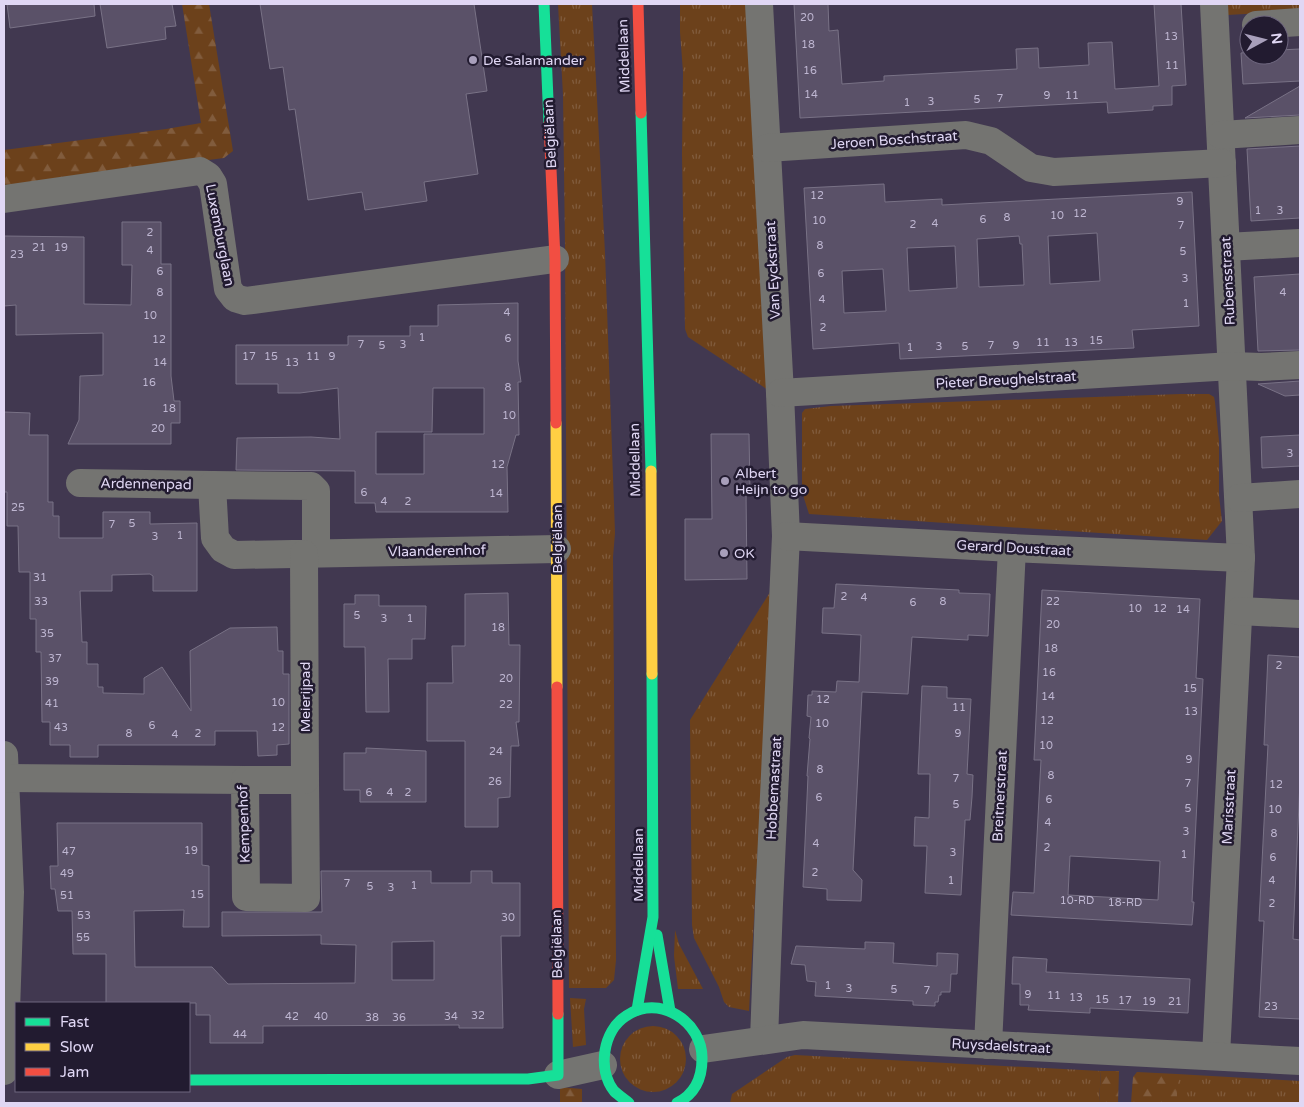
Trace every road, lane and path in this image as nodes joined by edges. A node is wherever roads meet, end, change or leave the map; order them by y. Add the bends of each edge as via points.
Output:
1 (544, 4) edge
2 (638, 4) edge
3 (759, 4) edge
4 (1214, 16) edge
5 (1239, 23) edge
6 (1300, 130) edge
7 (1221, 135) junction
8 (767, 148) junction
9 (1222, 163) junction
10 (4, 199) edge
11 (1300, 243) edge
12 (1226, 247) junction
13 (556, 259) junction
14 (1300, 365) edge
15 (1232, 366) junction
16 (780, 393) junction
17 (80, 483) dead end
18 (212, 485) junction
19 (1300, 494) edge
20 (1239, 498) junction
21 (786, 536) junction
22 (1012, 548) junction
23 (557, 549) junction
24 (310, 554) junction
25 (1241, 558) junction
26 (1239, 611) junction
27 (1300, 614) edge
28 (5, 766) edge
29 (245, 780) junction
30 (306, 780) junction
31 (653, 917) junction
32 (638, 1010) junction
33 (670, 1011) junction
34 (764, 1040) junction
35 (988, 1045) junction
36 (703, 1049) junction
37 (1216, 1056) junction
38 (1300, 1061) edge
39 (603, 1065) junction
40 (4, 1071) edge
41 (558, 1075) junction
42 (190, 1080) edge
43 (629, 1103) edge
44 (677, 1103) edge

1 - 13 street, Belgiëlaan
2 - 31 street, Middellaan via 651,466
3 - 8 street, Van Eyckstraat
4 - 5 street
4 - 7 street, Rubensstraat
6 - 7 street
7 - 9 street, Rubensstraat
8 - 9 street, Jeroen Boschstraat via 966,135 991,141 1030,168 1054,172
8 - 16 street, Van Eyckstraat
9 - 12 street, Rubensstraat
10 - 13 street, Luxemburglaan via 200,171 213,184 228,289 235,298 245,301
11 - 12 street
12 - 15 street, Rubensstraat
13 - 23 street, Belgiëlaan
14 - 15 street, Pieter Breughelstraat
15 - 16 street, Pieter Breughelstraat
15 - 20 street, Rubensstraat
16 - 21 street, Van Eyckstraat
17 - 18 street, Ardennenpad
18 - 24 street, Vlaanderenhof via 214,538 223,549 234,555
18 - 24 street via 311,486 316,491
19 - 20 street
20 - 25 street, Rubensstraat
21 - 22 street, Gerard Doustraat
21 - 34 street, Hobbemastraat
22 - 25 street, Gerard Doustraat
22 - 35 street, Breitnerstraat
23 - 24 street, Vlaanderenhof
23 - 41 street, Belgiëlaan
24 - 30 street, Meierijpad
25 - 26 street, Marisstraat
26 - 27 street
26 - 37 street, Marisstraat
28 - 29 street, Kempenhof
28 - 40 street via 10,892
29 - 30 street
29 - 30 street, Kempenhof via 246,897 296,898 306,898
31 - 32 street, Middellaan
31 - 33 street, Middellaan
32 - 33 street
32 - 39 street via 622,1019 606,1039
33 - 36 street via 685,1020 698,1035
34 - 35 street, Ruysdaelstraat via 803,1036
34 - 36 street, Ruysdaelstraat
35 - 37 street, Ruysdaelstraat
36 - 44 street via 701,1078 684,1100
37 - 38 street, Ruysdaelstraat
39 - 41 street
39 - 43 street via 610,1085
41 - 42 street via 528,1079

